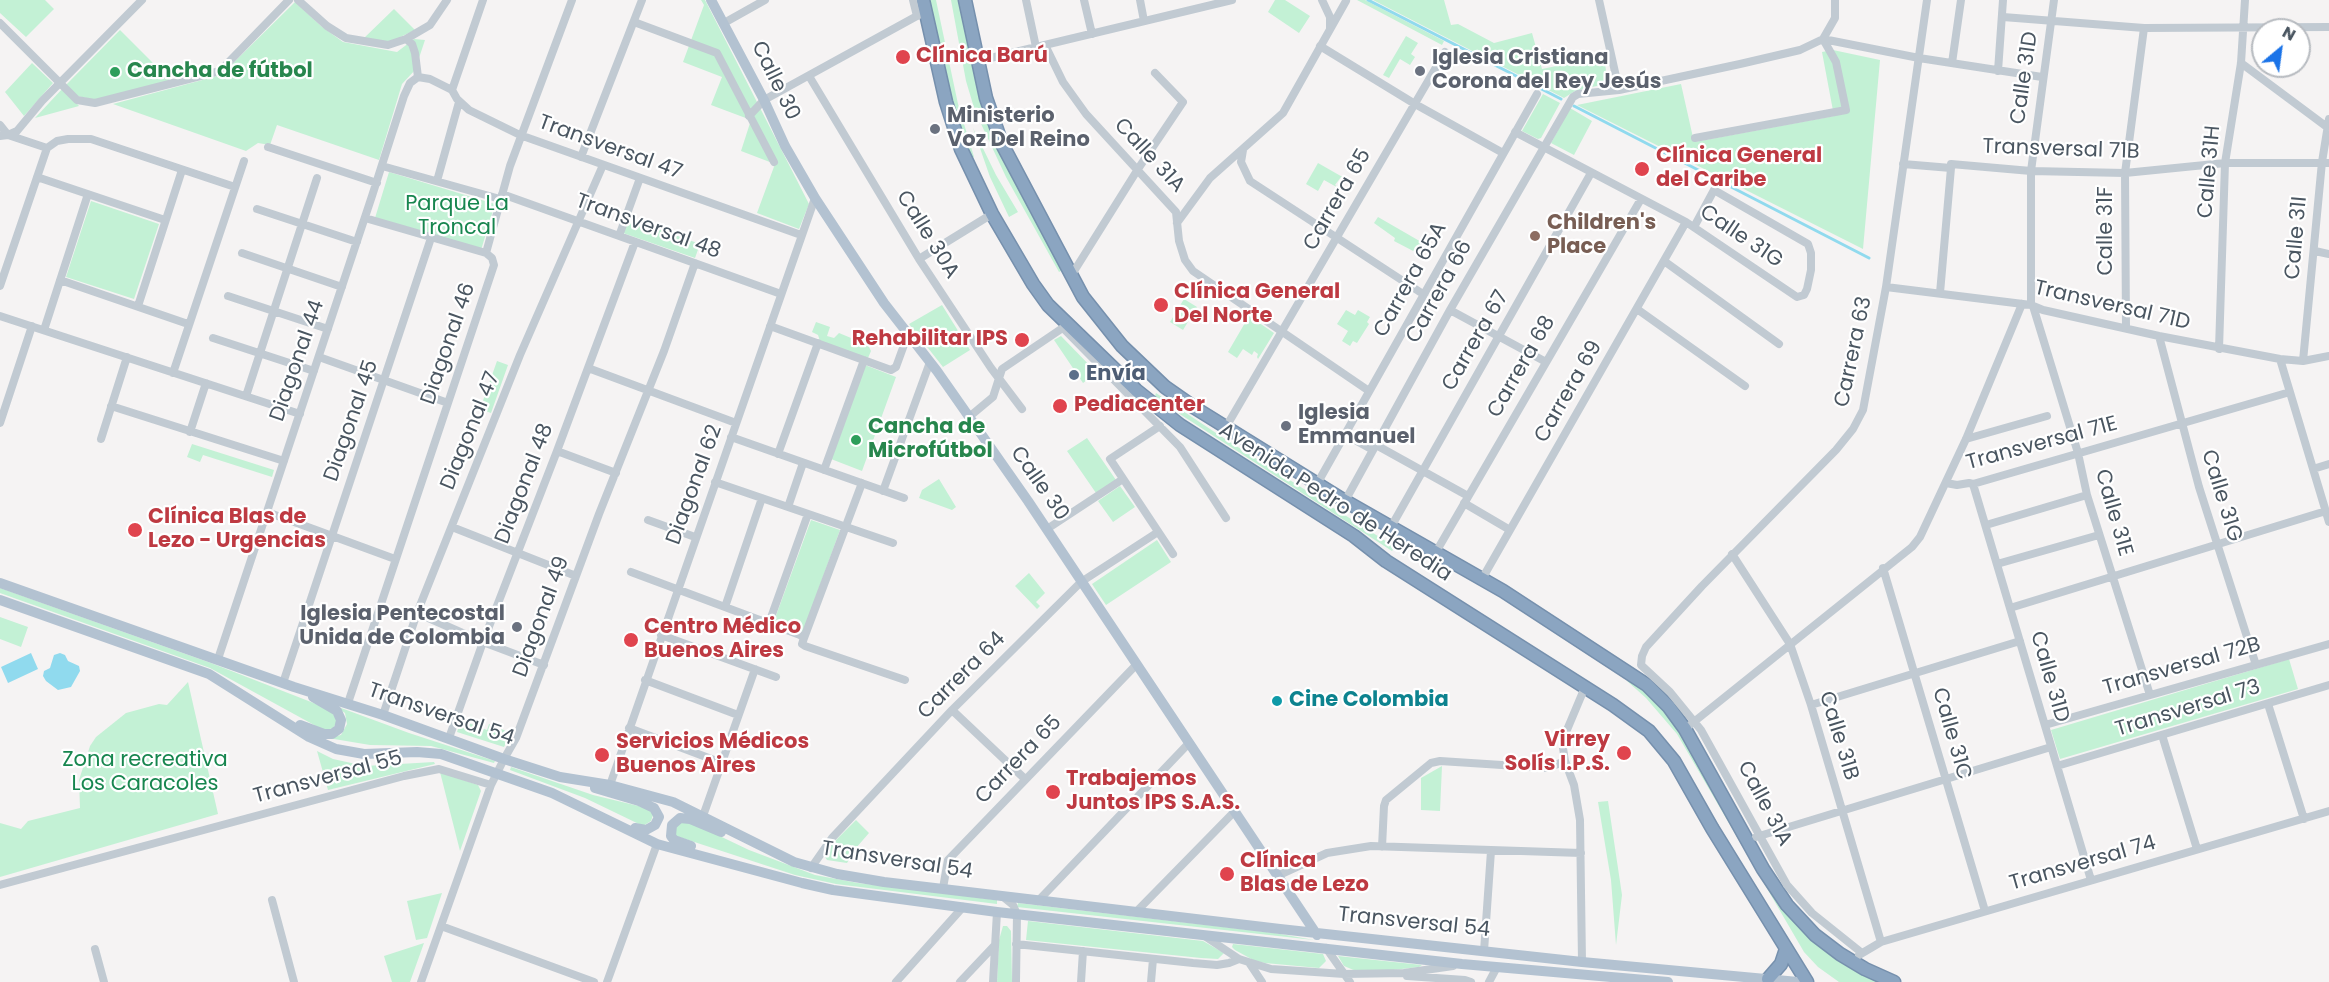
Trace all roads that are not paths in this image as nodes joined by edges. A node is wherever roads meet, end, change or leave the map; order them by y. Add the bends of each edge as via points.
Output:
1 (142, 0) edge
2 (290, 0) edge
3 (298, 0) edge
4 (447, 0) edge
5 (483, 0) edge
6 (572, 0) edge
7 (642, 0) edge
8 (711, 0) edge
9 (765, 0) edge
10 (913, 0) edge
11 (965, 0) edge
12 (1026, 0) edge
13 (1084, 0) edge
14 (1140, 0) edge
15 (1232, 0) edge
16 (1322, 0) edge
17 (1599, 0) edge
18 (1835, 0) edge
19 (1927, 0) edge
20 (1960, 0) edge
21 (2003, 0) edge
22 (2054, 0) edge
23 (2245, 0) edge
24 (1346, 1) edge
25 (922, 9) edge
26 (2002, 17) junction
27 (2052, 20) junction
28 (1144, 21) junction
29 (0, 22) edge
30 (633, 22) junction
31 (724, 22) junction
32 (2144, 27) junction
33 (2243, 27) junction
34 (2329, 27) edge
35 (1330, 29) junction
36 (1092, 34) junction
37 (406, 39) junction
38 (1823, 39) junction
39 (1045, 45) junction
40 (1320, 46) junction
41 (1036, 47) junction
42 (1445, 52) dead end
43 (1914, 57) junction
44 (978, 61) junction
45 (1952, 63) junction
46 (2241, 63) junction
47 (1998, 71) junction
48 (1155, 73) dead end
49 (808, 76) junction
50 (418, 77) junction
51 (2042, 77) junction
52 (60, 82) junction
53 (452, 90) junction
54 (1619, 90) junction
55 (1537, 94) dead end
56 (764, 100) junction
57 (459, 102) junction
58 (1415, 104) junction
59 (749, 116) junction
60 (2328, 123) edge
61 (0, 124) edge
62 (1515, 132) junction
63 (520, 135) junction
64 (4, 136) edge
65 (1695, 138) dead end
66 (268, 147) dead end
67 (47, 148) junction
68 (1544, 148) junction
69 (1243, 150) junction
70 (1503, 153) junction
71 (581, 157) junction
72 (244, 161) dead end
73 (774, 162) dead end
74 (2225, 163) junction
75 (2325, 163) edge
76 (1903, 164) junction
77 (603, 165) junction
78 (382, 166) junction
79 (1951, 168) junction
80 (1138, 169) junction
81 (182, 170) junction
82 (2031, 171) junction
83 (1591, 173) junction
84 (2125, 174) junction
85 (38, 177) junction
86 (317, 178) dead end
87 (640, 178) junction
88 (437, 181) junction
89 (377, 183) junction
90 (235, 187) junction
91 (88, 194) junction
92 (501, 197) junction
93 (815, 198) junction
94 (1641, 199) junction
95 (257, 209) dead end
96 (992, 214) junction
97 (365, 218) junction
98 (165, 220) junction
99 (578, 221) junction
100 (1177, 223) junction
101 (302, 224) junction
102 (1690, 225) junction
103 (619, 236) junction
104 (801, 236) junction
105 (431, 238) junction
106 (1336, 239) junction
107 (357, 242) junction
108 (635, 242) junction
109 (2315, 252) junction
110 (242, 253) dead end
111 (486, 253) junction
112 (2329, 254) edge
113 (919, 259) junction
114 (1664, 261) junction
115 (695, 263) junction
116 (287, 269) junction
117 (1071, 276) junction
118 (60, 280) junction
119 (1810, 280) joint
120 (0, 286) edge
121 (342, 287) junction
122 (1886, 287) junction
123 (1940, 293) junction
124 (781, 294) junction
125 (1423, 294) junction
126 (228, 296) dead end
127 (2028, 305) junction
128 (138, 306) junction
129 (1637, 309) junction
130 (274, 310) junction
131 (1450, 310) junction
132 (0, 316) edge
133 (188, 324) junction
134 (770, 326) junction
135 (32, 327) junction
136 (1065, 327) junction
137 (2126, 328) junction
138 (328, 329) junction
139 (44, 330) junction
140 (1282, 333) junction
141 (908, 334) junction
142 (2159, 336) junction
143 (1500, 337) junction
144 (213, 338) dead end
145 (818, 343) junction
146 (1779, 344) dead end
147 (2219, 348) junction
148 (260, 354) junction
149 (2329, 356) edge
150 (127, 357) junction
151 (319, 357) junction
152 (2280, 359) junction
153 (864, 360) junction
154 (2303, 361) junction
155 (930, 362) junction
156 (1546, 362) junction
157 (588, 368) junction
158 (314, 371) junction
159 (173, 373) junction
160 (998, 376) junction
161 (385, 381) junction
162 (206, 383) junction
163 (1745, 386) dead end
164 (648, 390) junction
165 (1369, 391) junction
166 (2290, 392) junction
167 (246, 396) junction
168 (448, 403) junction
169 (111, 406) junction
170 (1022, 409) dead end
171 (300, 414) junction
172 (2048, 416) dead end
173 (969, 417) junction
174 (0, 423) edge
175 (736, 423) junction
176 (2182, 425) junction
177 (1160, 426) junction
178 (1226, 427) junction
179 (190, 432) junction
180 (1344, 434) junction
181 (731, 437) junction
182 (101, 439) dead end
183 (1966, 439) junction
184 (1375, 447) junction
185 (557, 452) junction
186 (2078, 453) junction
187 (778, 454) junction
188 (284, 461) junction
189 (803, 463) junction
190 (2329, 464) edge
191 (2313, 469) junction
192 (824, 470) junction
193 (1422, 470) junction
194 (616, 473) junction
195 (1123, 479) junction
196 (715, 482) junction
197 (862, 483) junction
198 (1946, 483) junction
199 (1317, 484) junction
200 (1974, 484) junction
201 (883, 491) junction
202 (2087, 495) junction
203 (762, 498) junction
204 (904, 498) dead end
205 (1466, 500) junction
206 (1344, 501) junction
207 (788, 507) junction
208 (2326, 511) junction
209 (267, 513) junction
210 (808, 514) junction
211 (1226, 518) dead end
212 (648, 520) dead end
213 (2329, 522) edge
214 (1986, 525) junction
215 (452, 527) junction
216 (844, 527) junction
217 (1391, 527) junction
218 (1047, 529) junction
219 (1510, 530) junction
220 (1158, 532) junction
221 (2099, 535) junction
222 (332, 536) junction
223 (695, 537) junction
224 (893, 543) dead end
225 (2217, 544) junction
226 (1436, 552) junction
227 (517, 553) junction
228 (1173, 554) dead end
229 (1732, 554) junction
230 (395, 559) junction
231 (1997, 564) junction
232 (1883, 568) junction
233 (631, 572) dead end
234 (576, 576) junction
235 (2112, 577) junction
236 (1482, 579) junction
237 (1081, 582) junction
238 (0, 583) edge
239 (677, 589) junction
240 (0, 600) edge
241 (725, 607) junction
242 (2010, 608) junction
243 (417, 613) junction
244 (769, 623) junction
245 (662, 635) junction
246 (804, 638) junction
247 (2020, 641) junction
248 (483, 642) junction
249 (1790, 644) junction
250 (2329, 644) edge
251 (218, 659) junction
252 (544, 665) junction
253 (1136, 665) junction
254 (2256, 665) junction
255 (755, 669) junction
256 (1636, 669) junction
257 (1914, 673) junction
258 (776, 677) dead end
259 (645, 680) junction
260 (905, 680) dead end
261 (288, 685) junction
262 (2329, 685) edge
263 (1586, 688) junction
264 (2150, 695) junction
265 (348, 703) junction
266 (2268, 704) junction
267 (1811, 705) junction
268 (952, 710) junction
269 (383, 715) junction
270 (738, 715) junction
271 (280, 717) junction
272 (1690, 725) junction
273 (2044, 725) junction
274 (629, 728) junction
275 (2162, 735) junction
276 (449, 738) junction
277 (1189, 743) junction
278 (2051, 747) junction
279 (504, 759) junction
280 (1565, 761) junction
281 (722, 763) junction
282 (2057, 766) junction
283 (497, 772) junction
284 (560, 777) junction
285 (1025, 779) junction
286 (1946, 779) junction
287 (491, 785) junction
288 (610, 785) junction
289 (552, 793) junction
290 (1842, 810) junction
291 (2329, 811) edge
292 (1234, 812) junction
293 (703, 816) junction
294 (2304, 819) junction
295 (1760, 836) junction
296 (1747, 840) junction
297 (657, 844) junction
298 (1382, 847) junction
299 (2197, 849) junction
300 (1491, 851) junction
301 (1581, 853) junction
302 (794, 862) junction
303 (811, 868) junction
304 (1277, 876) junction
305 (788, 879) junction
306 (2091, 880) junction
307 (0, 885) edge
308 (943, 888) junction
309 (1001, 896) junction
310 (272, 900) dead end
311 (1038, 901) junction
312 (963, 907) junction
313 (1299, 909) junction
314 (1985, 911) junction
315 (997, 912) junction
316 (1136, 912) junction
317 (1017, 914) junction
318 (441, 926) junction
319 (1280, 929) junction
320 (1315, 932) junction
321 (1202, 934) junction
322 (1881, 942) junction
323 (1016, 944) junction
324 (995, 945) junction
325 (1326, 948) junction
326 (95, 949) dead end
327 (1786, 949) junction
328 (1083, 951) junction
329 (1484, 951) junction
330 (1857, 958) junction
331 (1153, 959) junction
332 (1239, 959) junction
333 (1250, 964) junction
334 (1462, 964) junction
335 (1585, 966) junction
336 (1497, 967) junction
337 (1608, 970) junction
338 (1344, 974) junction
339 (1407, 977) edge
340 (1768, 979) junction
341 (1649, 981) edge
342 (104, 982) edge
343 (294, 982) edge
344 (421, 982) edge
345 (594, 982) edge
346 (607, 982) edge
347 (896, 982) edge
348 (960, 982) edge
349 (993, 982) edge
350 (1016, 982) edge
351 (1081, 982) edge
352 (1150, 982) edge
353 (1262, 982) edge
354 (1350, 982) edge
355 (1471, 982) edge
356 (1489, 982) edge
357 (1668, 982) edge
358 (1798, 982) edge
359 (1807, 982) edge
360 (1894, 982) edge

1 - 52 street
2 - 52 street via 220,71 95,103 77,100
3 - 37 street via 346,38 388,45
4 - 37 street via 429,25
5 - 53 street
6 - 63 street, Diagonal 46
7 - 30 street
8 - 31 main road, Calle 30
9 - 31 street
10 - 25 street
11 - 44 highway, Avenida Pedro de Heredia
12 - 41 street
13 - 36 street
14 - 28 street
15 - 28 street
16 - 35 street via 1330,17
17 - 54 street
18 - 38 street via 1835,18
19 - 43 street, Carrera 63
20 - 45 street
21 - 26 street
22 - 27 street, Calle 31D
23 - 33 street, Calle 31H
24 - 35 street
25 - 49 street
25 - 96 highway, Avenida Pedro de Heredia via 954,132
26 - 27 street
26 - 47 street
27 - 32 street
27 - 51 street, Calle 31D
28 - 36 street
29 - 52 street
30 - 59 street via 717,53
30 - 71 street
31 - 56 main road, Calle 30
32 - 33 street
32 - 84 street, Calle 31F
33 - 34 street
33 - 46 street, Calle 31H
35 - 40 street
36 - 39 street
37 - 50 street via 415,53
38 - 43 street
38 - 54 street via 1800,50
38 - 65 street via 1836,62 1846,110
39 - 41 street
39 - 80 street, Calle 31A via 1074,98
40 - 58 street
40 - 69 street via 1283,113
41 - 44 street
42 - 58 street, Carrera 65
43 - 45 street
43 - 76 street, Carrera 63
44 - 117 highway, Avenida Pedro de Heredia via 1002,144
45 - 47 street
46 - 60 street
46 - 74 street, Calle 31H
47 - 51 street
48 - 80 street via 1183,102
49 - 56 street
49 - 113 street, Calle 30A
50 - 53 street
50 - 78 street, Diagonal 44 via 405,93
51 - 82 street, Calle 31D
52 - 64 street via 16,131
53 - 57 street, Transversal 47
54 - 68 street, Carrera 66 via 1578,94 1569,101
55 - 62 street, Carrera 65A
56 - 59 street
56 - 93 main road, Calle 30 via 785,147
57 - 63 street, Transversal 47
57 - 88 street
58 - 70 street
58 - 106 street, Carrera 65
59 - 73 street
60 - 75 street, Calle 31I
61 - 64 street
62 - 68 street, Calle 31G
62 - 70 street, Carrera 65A
63 - 71 street, Transversal 47
63 - 92 street, Diagonal 46
64 - 67 street
66 - 89 street
67 - 81 street via 57,141 91,139
67 - 85 street
68 - 83 street, Calle 31G
68 - 131 street, Carrera 66
69 - 100 street via 1210,178
69 - 106 street via 1241,162 1251,181
70 - 125 street, Carrera 65A
71 - 77 street, Transversal 47
72 - 90 street
74 - 75 street, Transversal 71B
74 - 84 street, Transversal 71B
74 - 147 street, Calle 31H
75 - 109 street, Calle 31I
76 - 79 street, Transversal 71B
76 - 122 street, Carrera 63
77 - 87 street, Transversal 47
77 - 99 street, Diagonal 47
78 - 88 street, Transversal 48
78 - 89 street, Diagonal 44
79 - 82 street, Transversal 71B via 1951,164
79 - 123 street
80 - 100 street, Calle 31A via 1176,212
80 - 117 street
81 - 90 street
81 - 98 street
82 - 84 street, Transversal 71B
82 - 127 street, Calle 31D
83 - 94 street, Calle 31G
83 - 143 street, Carrera 67
84 - 137 street, Calle 31F
85 - 91 street
85 - 120 street
86 - 101 street
87 - 103 street
87 - 104 street, Transversal 47
88 - 92 street, Transversal 48
89 - 97 street, Diagonal 44
90 - 133 street
91 - 98 street
91 - 118 street
92 - 99 street, Transversal 48
92 - 111 street, Diagonal 46
93 - 104 street, Diagonal 62
93 - 141 main road, Calle 30
94 - 102 street, Calle 31G
94 - 156 street, Carrera 68
95 - 101 street
96 - 113 street
96 - 136 highway, Avenida Pedro de Heredia via 1038,291
97 - 105 street
97 - 107 street, Diagonal 44
98 - 128 street
99 - 103 street, Transversal 48
99 - 215 street, Diagonal 47
100 - 140 street, Calle 31A via 1185,260 1193,271
101 - 107 street
101 - 116 street
102 - 114 street, Carrera 69
102 - 119 street, Calle 31G via 1797,297 1804,295
102 - 119 street, Carrera 69 via 1714,190 1808,244
103 - 108 street, Transversal 48
104 - 124 street, Diagonal 62
105 - 111 street
105 - 161 street, Diagonal 45
106 - 125 street
106 - 140 street, Carrera 65
107 - 121 street, Diagonal 44
108 - 115 street, Transversal 48
108 - 157 street, Diagonal 48
109 - 112 street
109 - 154 street, Calle 31I
110 - 116 street
111 - 168 street, Diagonal 46 via 494,265
113 - 160 street, Calle 30A
114 - 129 street, Carrera 69
114 - 146 street
115 - 124 street, Transversal 48
115 - 164 street, Diagonal 49
116 - 121 street
116 - 130 street
117 - 178 highway, Avenida Pedro de Heredia via 1089,307 1122,346 1165,387
118 - 128 street
118 - 139 street
121 - 138 street, Diagonal 44
122 - 123 street, Transversal 71D
122 - 229 street, Carrera 63 via 1863,410 1853,429
123 - 127 street, Transversal 71D
124 - 134 street, Diagonal 62
125 - 165 street, Carrera 65A
126 - 130 street
127 - 137 street, Transversal 71D
127 - 183 street
127 - 186 street, Calle 31E
128 - 133 street
129 - 163 street
129 - 219 street, Carrera 69
130 - 138 street
130 - 148 street
131 - 143 street
131 - 184 street, Carrera 66
132 - 135 street
133 - 159 street
134 - 145 street
134 - 175 street, Diagonal 62
135 - 139 street
135 - 174 street
136 - 160 street via 1002,369
136 - 177 street
136 - 263 highway, Avenida Pedro de Heredia via 1180,425
137 - 142 street, Transversal 71D
138 - 151 street, Diagonal 44
139 - 150 street
140 - 165 street, Calle 31A
140 - 178 street, Carrera 65
141 - 153 street via 894,369
141 - 155 main road, Calle 30
142 - 147 street, Transversal 71D
142 - 176 street, Calle 31G
143 - 156 street
143 - 193 street, Carrera 67
144 - 148 street
145 - 153 street
145 - 187 street
147 - 152 street, Transversal 71D
148 - 158 street
148 - 167 street
149 - 154 street, Transversal 71D
150 - 159 street
150 - 169 street
151 - 158 street, Diagonal 44
151 - 161 street
152 - 154 street, Transversal 71D
152 - 166 street
153 - 192 street
155 - 173 main road, Calle 30
155 - 201 street
156 - 205 street, Carrera 68
157 - 164 street
157 - 185 street, Diagonal 48
158 - 171 street, Diagonal 44
159 - 162 street
160 - 170 street, Calle 30A
160 - 173 street via 993,397
161 - 168 street
161 - 222 street, Diagonal 45
162 - 167 street
162 - 179 street
164 - 175 street
164 - 194 street, Diagonal 49
165 - 180 street, Carrera 65A
166 - 176 street, Transversal 71E
166 - 191 street
167 - 171 street
168 - 230 street, Diagonal 46
169 - 179 street
169 - 182 street
171 - 188 street, Diagonal 44
172 - 183 street
173 - 218 main road, Calle 30
175 - 181 street, Diagonal 62
176 - 186 street, Transversal 71E
176 - 225 street, Calle 31G
177 - 195 street via 1110,459
177 - 211 street via 1180,447
178 - 199 highway, Avenida Pedro de Heredia
179 - 188 street
180 - 184 street
180 - 199 street, Carrera 65A
181 - 187 street
181 - 196 street, Diagonal 62
183 - 198 street
184 - 193 street
184 - 206 street, Carrera 66
185 - 194 street
185 - 227 street, Diagonal 48
186 - 200 street, Transversal 71E
186 - 202 street, Calle 31E
187 - 189 street
188 - 209 street, Diagonal 44
189 - 192 street
189 - 207 street
190 - 191 street
191 - 208 street
192 - 197 street
193 - 205 street
193 - 217 street, Carrera 67
194 - 234 street, Diagonal 49
195 - 218 street
195 - 220 street
196 - 203 street
196 - 223 street, Diagonal 62
197 - 201 street
197 - 216 street
198 - 200 street, Transversal 71E
198 - 232 street, Transversal 71E via 1920,537
199 - 206 highway, Avenida Pedro de Heredia
200 - 214 street, Calle 31D
201 - 204 street
202 - 214 street
202 - 221 street, Calle 31E
203 - 207 street
203 - 241 street
205 - 219 street
205 - 226 street, Carrera 68
206 - 217 highway, Avenida Pedro de Heredia
207 - 210 street
208 - 213 street
208 - 225 street
209 - 222 street
209 - 251 street, Diagonal 44
210 - 216 street
210 - 244 street
212 - 223 street
214 - 231 street, Calle 31D
215 - 227 street
215 - 243 street, Diagonal 47
216 - 224 street
216 - 246 street
217 - 226 highway, Avenida Pedro de Heredia
218 - 237 main road, Calle 30
219 - 236 street, Carrera 69
220 - 228 street
220 - 237 street, Carrera 64
221 - 231 street
221 - 235 street, Calle 31E
222 - 230 street
222 - 261 street, Diagonal 45
223 - 239 street, Diagonal 62
225 - 235 street
225 - 254 street, Calle 31G
226 - 236 highway, Avenida Pedro de Heredia
227 - 234 street
227 - 248 street, Diagonal 48
229 - 249 street, Calle 31B
229 - 256 street, Carrera 63 via 1646,647
230 - 265 street, Diagonal 46
231 - 242 street, Calle 31D
232 - 249 street, Transversal 71E
232 - 257 street, Calle 31C
233 - 239 street
234 - 252 street, Diagonal 49
235 - 242 street
235 - 264 street, Calle 31E
236 - 256 highway, Avenida Pedro de Heredia via 1606,657
237 - 253 main road, Calle 30
237 - 268 street, Carrera 64
238 - 251 main road, Transversal 54
239 - 241 street
239 - 245 street, Diagonal 62
240 - 271 main road, Transversal 54 via 209,674
241 - 244 street
242 - 247 street, Calle 31D
243 - 248 street
243 - 269 street, Diagonal 47
244 - 246 street
245 - 255 street
245 - 259 street, Diagonal 62
246 - 260 street via 803,645
247 - 257 street
247 - 273 street, Calle 31D
248 - 252 street
248 - 276 street, Diagonal 48
249 - 267 street, Calle 31B
249 - 272 street, Transversal 71E
250 - 254 street, Transversal 72B
251 - 261 main road, Transversal 54
252 - 279 street, Diagonal 49
253 - 277 main road, Calle 30
253 - 285 street, Carrera 65
254 - 264 street, Transversal 72B
255 - 258 street
255 - 270 street
256 - 272 highway, Avenida Pedro de Heredia
257 - 267 street
257 - 286 street, Calle 31C
259 - 270 street
259 - 274 street, Diagonal 62
261 - 265 main road, Transversal 54
261 - 271 main road via 337,711 339,729 324,734
262 - 266 street, Transversal 73
263 - 280 street via 1564,736
263 - 327 highway, Avenida Pedro de Heredia via 1649,731 1674,761
264 - 273 street, Transversal 72B
265 - 269 main road, Transversal 54
266 - 275 street, Transversal 73
266 - 294 street
267 - 290 street, Calle 31B
268 - 285 street
268 - 303 street, Carrera 64 via 832,838
269 - 276 main road, Transversal 54
270 - 281 street
271 - 283 main road, Transversal 54 via 323,744 349,753 432,753
272 - 295 street, Calle 31A via 1717,756
272 - 296 highway, Avenida Pedro de Heredia
273 - 278 street, Calle 31D
274 - 281 street
274 - 288 street, Diagonal 62
275 - 282 street, Transversal 73
275 - 299 street
276 - 279 main road, Transversal 54
277 - 292 main road, Calle 30
277 - 311 street
278 - 282 street, Calle 31D
278 - 286 street
279 - 283 street, Diagonal 49
279 - 284 main road, Transversal 54
280 - 298 street via 1548,768 1431,763 1386,800
280 - 301 street via 1578,802
281 - 293 street
282 - 306 street, Calle 31D
283 - 287 street, Diagonal 49
283 - 289 main road, Transversal 54
284 - 288 main road, Transversal 54
284 - 289 main road via 649,804 657,813 657,822 646,830 638,829
285 - 308 street, Carrera 65 via 948,860
286 - 290 street
286 - 314 street, Calle 31C
287 - 307 street, Transversal 55 via 439,769
287 - 318 street, Diagonal 49
288 - 293 main road, Transversal 54 via 673,802
289 - 297 main road, Transversal 54
290 - 295 street
290 - 322 street, Calle 31B
291 - 294 street, Transversal 74
292 - 304 main road, Calle 30
292 - 316 street
293 - 302 main road, Transversal 54
294 - 299 street, Transversal 74
295 - 296 street
295 - 330 street, Calle 31A via 1800,902
296 - 330 highway, Avenida Pedro de Heredia via 1769,880 1802,922 1826,944
297 - 305 main road, Transversal 54
297 - 346 street
298 - 300 street
298 - 304 street via 1337,850
299 - 306 street, Transversal 74
300 - 301 street
300 - 329 street
301 - 335 street
302 - 303 main road, Transversal 54
302 - 305 main road via 690,819 680,818 670,830 674,840 681,843
303 - 308 main road, Transversal 54
304 - 313 main road, Calle 30
305 - 312 main road, Transversal 54 via 833,890
306 - 314 street, Transversal 74
308 - 309 main road, Transversal 54
309 - 311 main road, Transversal 54
309 - 317 street
310 - 343 street
311 - 316 main road, Transversal 54
312 - 315 main road, Transversal 54
312 - 347 street
313 - 319 main road via 1296,922
313 - 320 main road, Calle 30
314 - 322 street, Transversal 74
315 - 317 main road, Transversal 54
315 - 324 street
316 - 319 main road, Transversal 54
317 - 321 main road, Transversal 54
317 - 323 street
318 - 344 street, Diagonal 49
318 - 345 street
319 - 320 main road, Transversal 54
320 - 325 main road, Calle 30
320 - 329 main road, Transversal 54
321 - 325 main road, Transversal 54
321 - 332 street, Transversal 54
322 - 330 street, Transversal 74
323 - 328 street
323 - 350 street
324 - 348 street
324 - 349 street
325 - 334 main road, Transversal 54
325 - 338 street, Calle 30
326 - 342 street
327 - 340 highway via 1781,964
327 - 359 highway, Avenida Pedro de Heredia
328 - 331 street
328 - 351 street
329 - 335 main road, Transversal 54
330 - 360 highway, Avenida Pedro de Heredia
331 - 332 street via 1217,965
331 - 352 street
332 - 333 street, Transversal 54
333 - 338 street, Transversal 54
333 - 353 street
334 - 336 main road, Transversal 54
334 - 339 street, Transversal 54
335 - 336 main road, Transversal 54
335 - 337 main road, Transversal 54
336 - 356 street
337 - 340 main road, Transversal 54
337 - 341 main road, Transversal 54
338 - 339 street, Transversal 54
338 - 354 street, Calle 30
339 - 355 street
340 - 358 main road, Transversal 54
341 - 357 main road, Transversal 54

